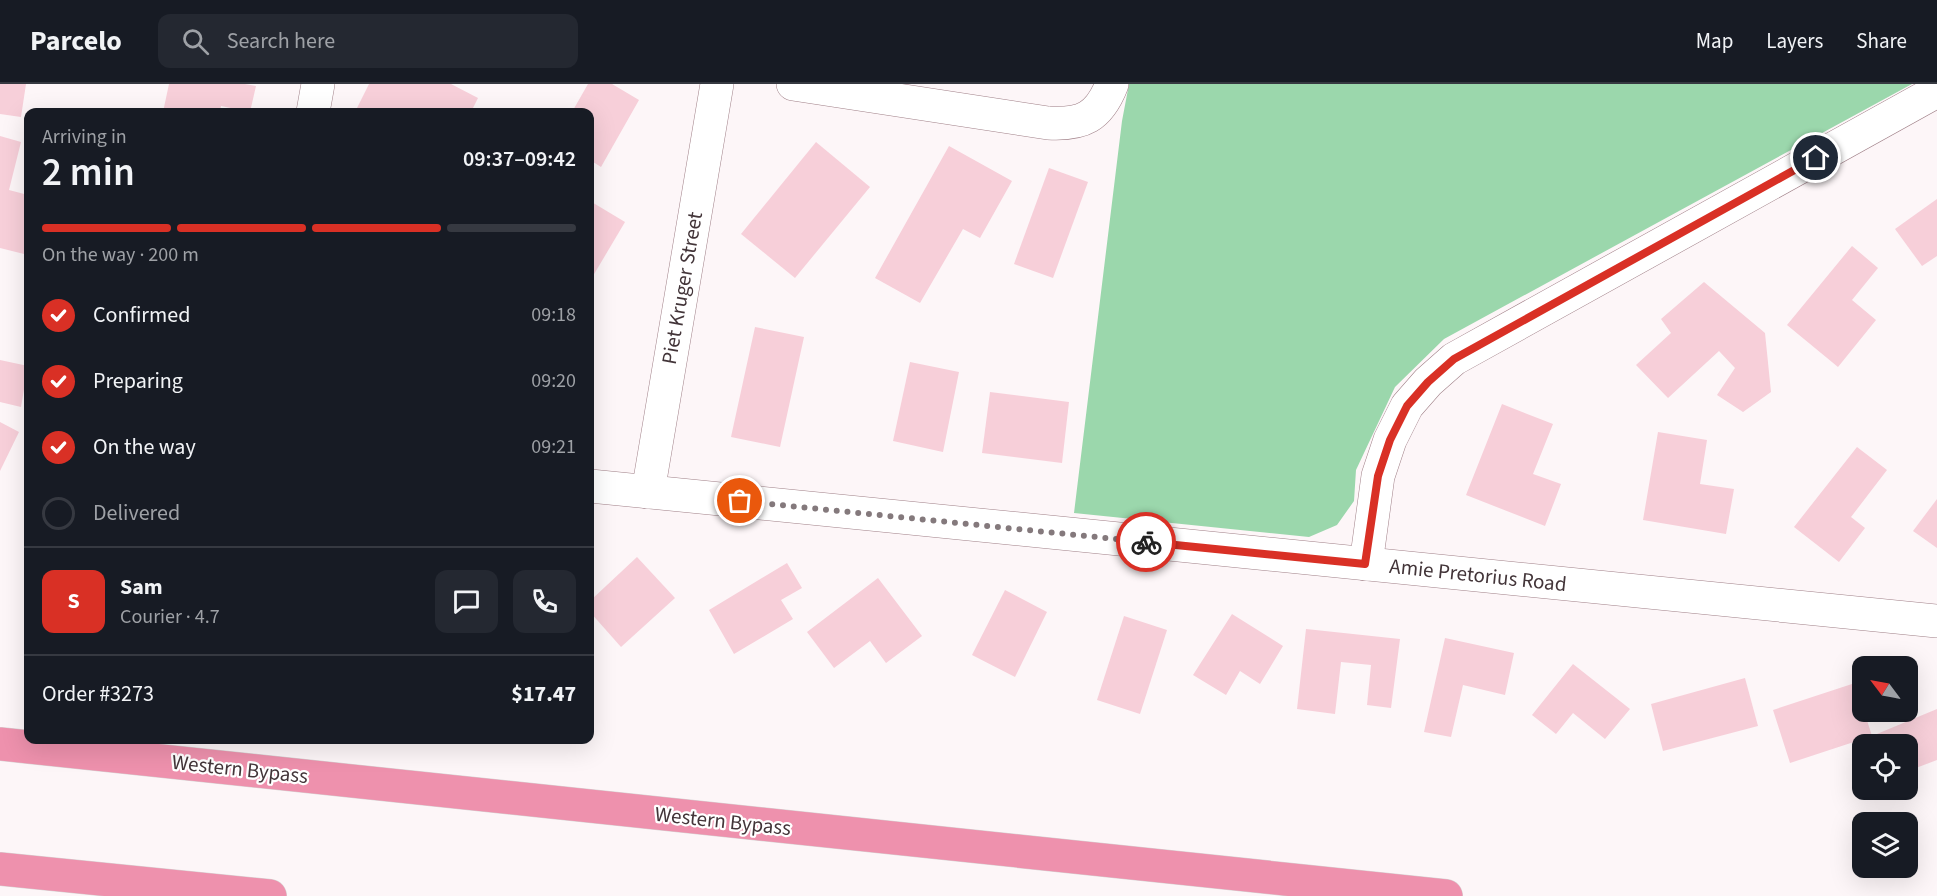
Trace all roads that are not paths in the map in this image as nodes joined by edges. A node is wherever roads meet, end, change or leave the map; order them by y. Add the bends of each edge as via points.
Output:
1 (318, 84) edge
2 (717, 84) edge
3 (793, 84) edge
4 (1112, 84) edge
5 (1937, 91) edge
6 (314, 108) edge
7 (594, 486) edge
8 (648, 492) junction
9 (1365, 564) junction
10 (1937, 621) edge
11 (0, 744) edge
12 (0, 869) edge
13 (270, 896) edge
14 (1446, 896) edge

1 - 6 street
2 - 8 street, Piet Kruger Street
3 - 4 street via 1068,124 1095,114
5 - 9 street via 1454,359 1407,406 1390,440 1378,476
7 - 8 street, Amie Pretorius Road
8 - 9 street, Amie Pretorius Road
9 - 10 street, Amie Pretorius Road
11 - 14 highway, Western Bypass
12 - 13 highway

